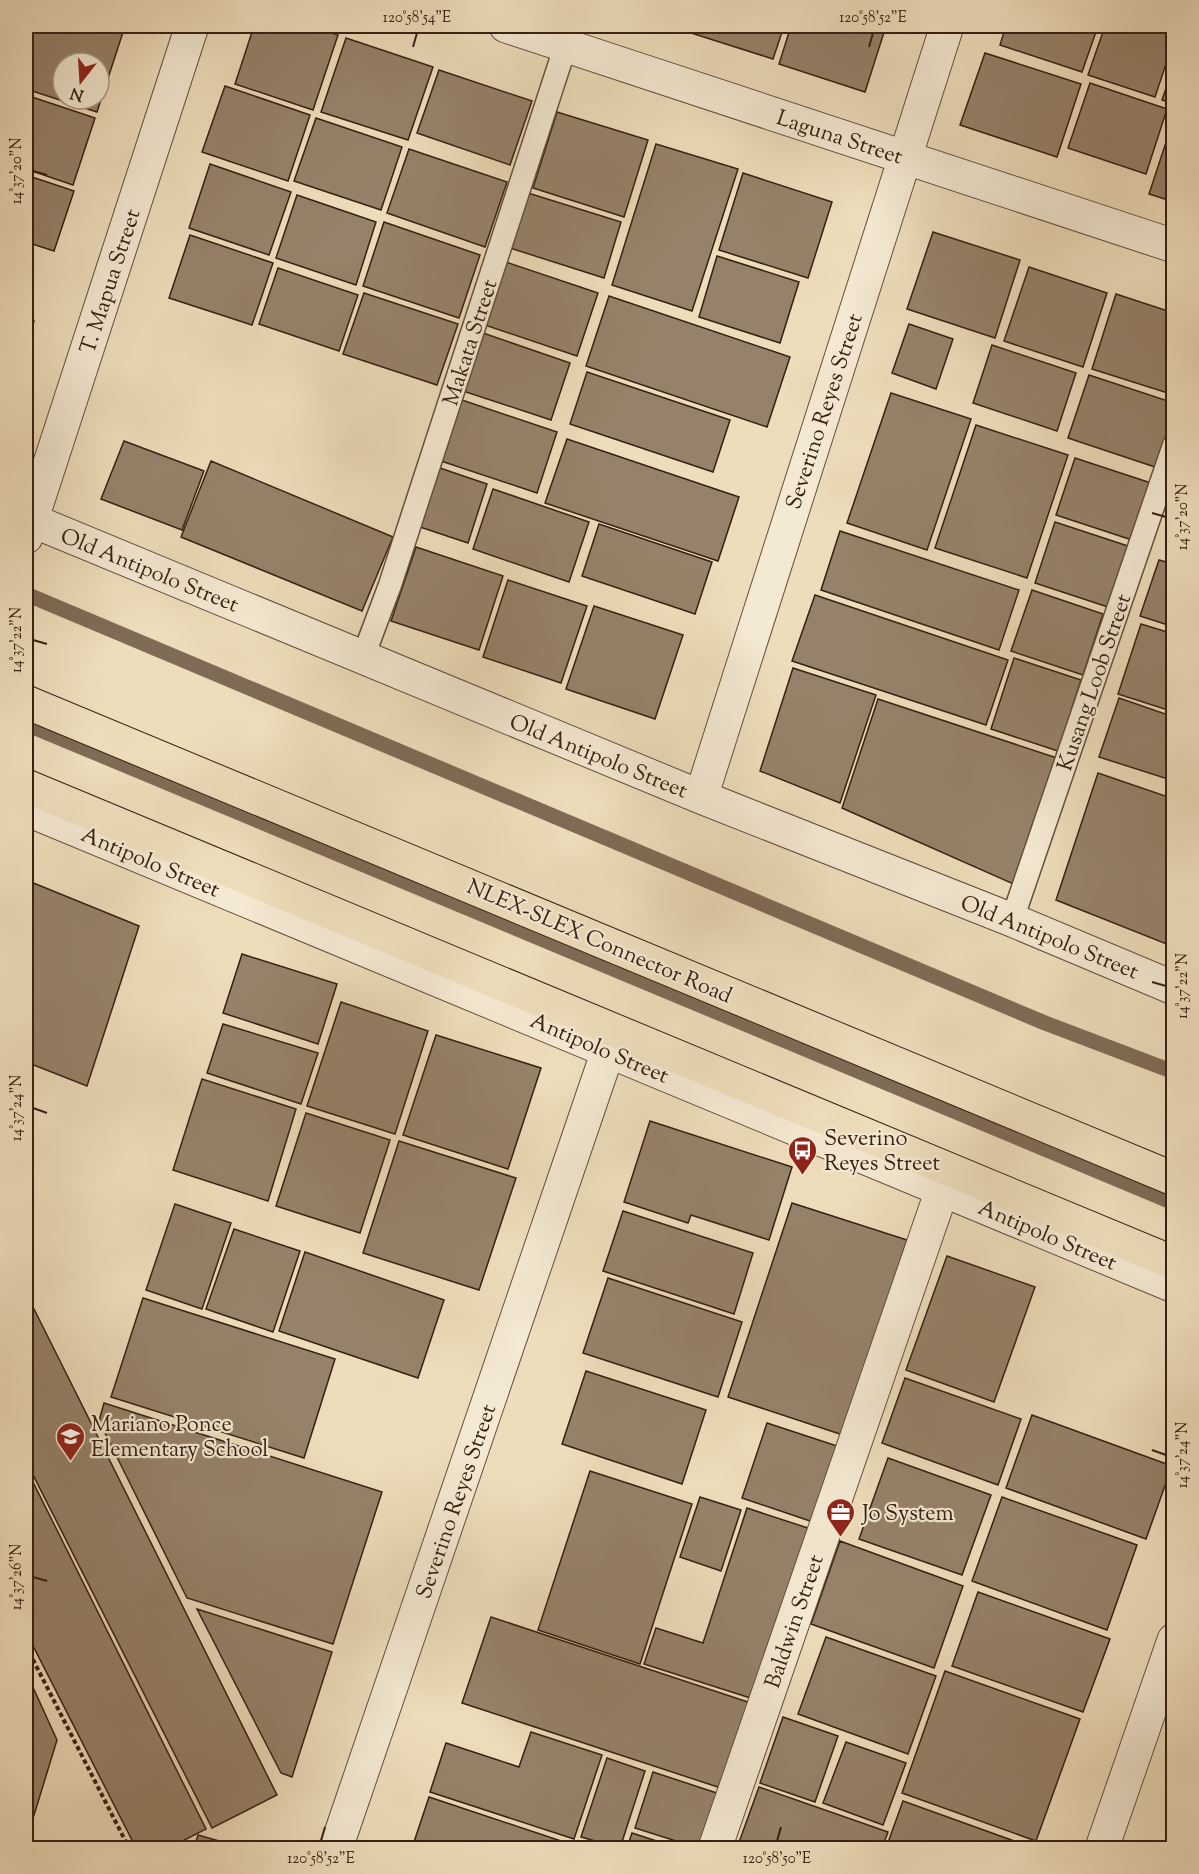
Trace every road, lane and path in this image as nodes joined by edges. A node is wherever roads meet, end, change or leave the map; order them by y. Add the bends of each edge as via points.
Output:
1 (192, 26) edge
2 (506, 26) edge
3 (947, 26) edge
4 (568, 35) edge
5 (904, 157) junction
6 (1173, 246) edge
7 (1173, 445) edge
8 (27, 525) edge
9 (363, 657) junction
10 (26, 702) edge
11 (26, 786) edge
12 (701, 797) junction
13 (26, 809) edge
14 (1012, 920) junction
15 (1173, 988) edge
16 (608, 1051) junction
17 (1173, 1179) edge
18 (942, 1190) junction
19 (1173, 1263) edge
20 (1173, 1286) edge
21 (1173, 1640) edge
22 (26, 1646) edge
23 (129, 1848) edge
24 (336, 1848) edge
25 (715, 1848) edge
26 (1102, 1848) edge

1 - 8 street, T. Mapua Street
2 - 4 street, Laguna Street
3 - 5 street, Severino Reyes Street
4 - 5 street, Laguna Street
4 - 9 lane, Makata Street via 390,585
5 - 6 street, Laguna Street
5 - 12 street, Severino Reyes Street
7 - 14 lane, Kusang Loob Street
8 - 9 street, Old Antipolo Street
9 - 12 street, Old Antipolo Street
10 - 17 highway, NLEX-SLEX Connector Road
11 - 19 highway
12 - 14 street, Old Antipolo Street
13 - 16 street, Antipolo Street
14 - 15 street, Old Antipolo Street
16 - 18 street, Antipolo Street
16 - 24 street, Severino Reyes Street
18 - 20 street, Antipolo Street
18 - 25 street, Baldwin Street
21 - 26 street
22 - 23 path

